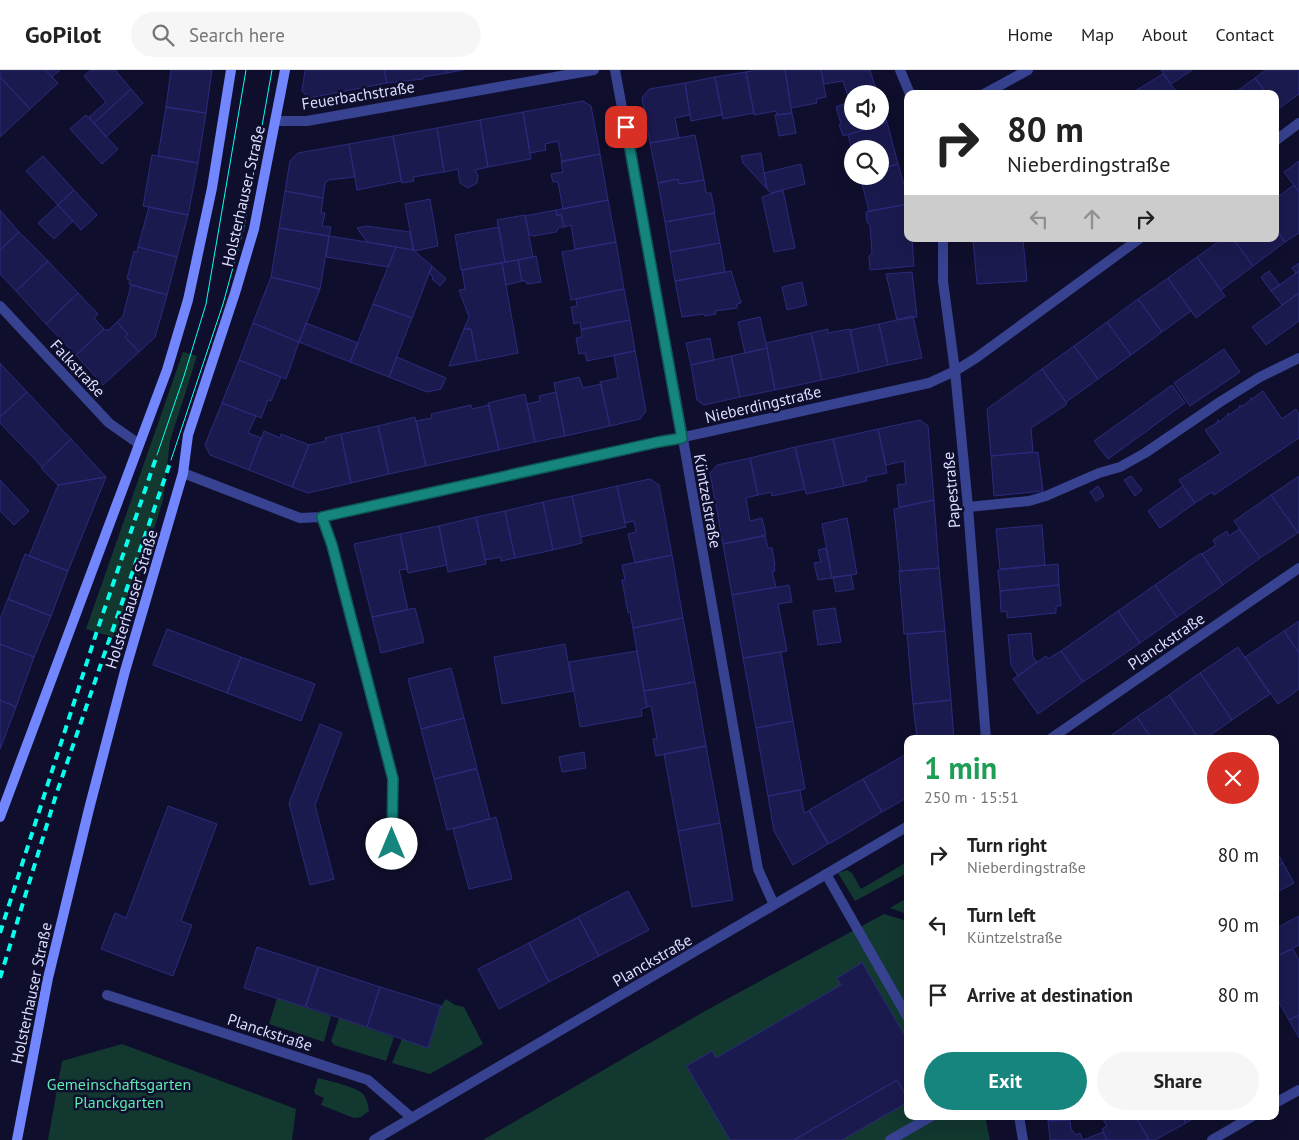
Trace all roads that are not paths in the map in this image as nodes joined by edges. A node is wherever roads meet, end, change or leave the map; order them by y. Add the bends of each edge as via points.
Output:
1 (231, 70) edge
2 (285, 70) edge
3 (594, 70) edge
4 (616, 70) edge
5 (900, 70) edge
6 (1028, 70) edge
7 (908, 90) edge
8 (991, 90) edge
9 (275, 121) junction
10 (1299, 124) edge
11 (1279, 138) edge
12 (942, 242) edge
13 (1135, 242) edge
14 (0, 306) edge
15 (1299, 358) edge
16 (955, 371) junction
17 (682, 438) junction
18 (139, 444) junction
19 (183, 472) junction
20 (968, 507) junction
21 (322, 517) junction
22 (1299, 568) edge
23 (986, 735) edge
24 (1056, 735) edge
25 (0, 817) edge
26 (904, 828) edge
27 (392, 844) dead end
28 (826, 874) junction
29 (774, 905) junction
30 (108, 995) dead end
31 (904, 1011) edge
32 (1299, 1090) edge
33 (1279, 1102) edge
34 (412, 1118) junction
35 (925, 1120) edge
36 (1020, 1120) edge
37 (1246, 1120) edge
38 (17, 1140) edge
39 (374, 1140) edge
40 (890, 1140) edge
41 (1023, 1140) edge
42 (1212, 1140) edge

1 - 18 main road, Holsterhauser Straße via 212,188 188,300 167,370
2 - 9 main road, Holsterhauser Straße
3 - 9 street, Feuerbachstraße via 307,121
4 - 17 street, Küntzelstraße
5 - 7 street
6 - 8 street
9 - 19 main road, Holsterhauser Straße via 254,229 188,435
10 - 11 street
12 - 16 street, Papestraße via 943,281
13 - 16 street, Nieberdingstraße
14 - 18 street, Falkstraße via 109,423
15 - 20 street via 1260,377 1120,467 1029,501
16 - 17 street, Nieberdingstraße via 929,383
16 - 20 street, Papestraße
17 - 21 street, Nieberdingstraße
17 - 29 street, Küntzelstraße via 758,869
18 - 25 main road, Holsterhauser Straße
19 - 21 street, Nieberdingstraße via 300,518
19 - 38 main road, Holsterhauser Straße via 88,809 48,978
20 - 23 street, Papestraße
21 - 27 street via 393,779
22 - 24 street, Planckstraße
26 - 28 street, Planckstraße
28 - 29 street, Planckstraße
28 - 31 street
29 - 34 street, Planckstraße
30 - 34 street, Planckstraße via 368,1080
32 - 33 street
34 - 39 street, Planckstraße
35 - 40 street
36 - 41 street
37 - 42 street

